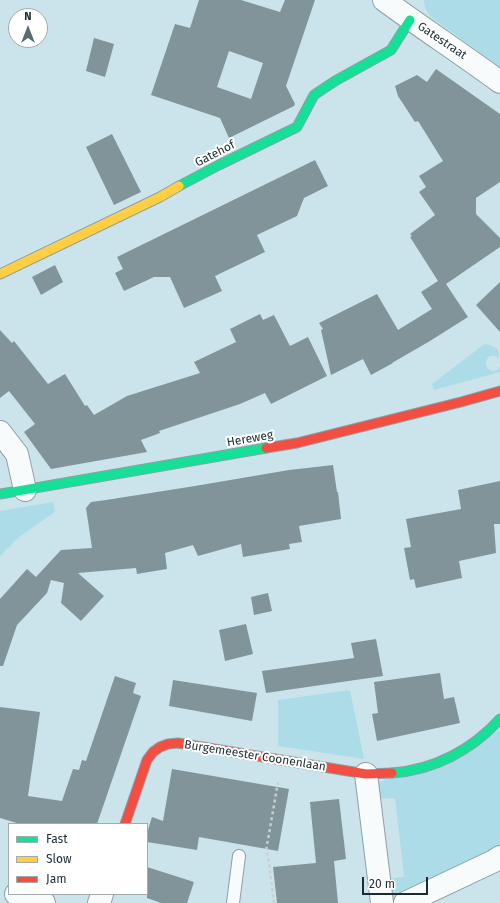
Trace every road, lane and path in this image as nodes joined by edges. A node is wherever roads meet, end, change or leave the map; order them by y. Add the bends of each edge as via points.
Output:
1 (384, 0) edge
2 (409, 11) edge
3 (500, 82) edge
4 (0, 274) edge
5 (500, 391) edge
6 (0, 432) edge
7 (25, 490) junction
8 (0, 494) edge
9 (500, 719) edge
10 (282, 760) junction
11 (366, 774) junction
12 (125, 823) edge
13 (238, 856) dead end
14 (500, 857) edge
15 (19, 895) edge
16 (44, 903) edge
17 (233, 903) edge
18 (274, 903) edge
19 (382, 903) edge
20 (405, 903) edge

1 - 2 street, Gatestraat
2 - 3 street, Gatestraat
2 - 4 street, Gatehof via 391,50 314,95 297,127
5 - 7 street, Hereweg via 296,443
6 - 7 street via 17,454
7 - 8 street, Hereweg
9 - 11 street, Burgemeester Coonenlaan via 481,738 453,757 414,770
10 - 11 street, Burgemeester Coonenlaan
10 - 12 street, Burgemeester Coonenlaan via 178,743 159,747 147,760
10 - 18 path via 266,851
11 - 19 street
13 - 17 lane
14 - 20 street
15 - 16 street

